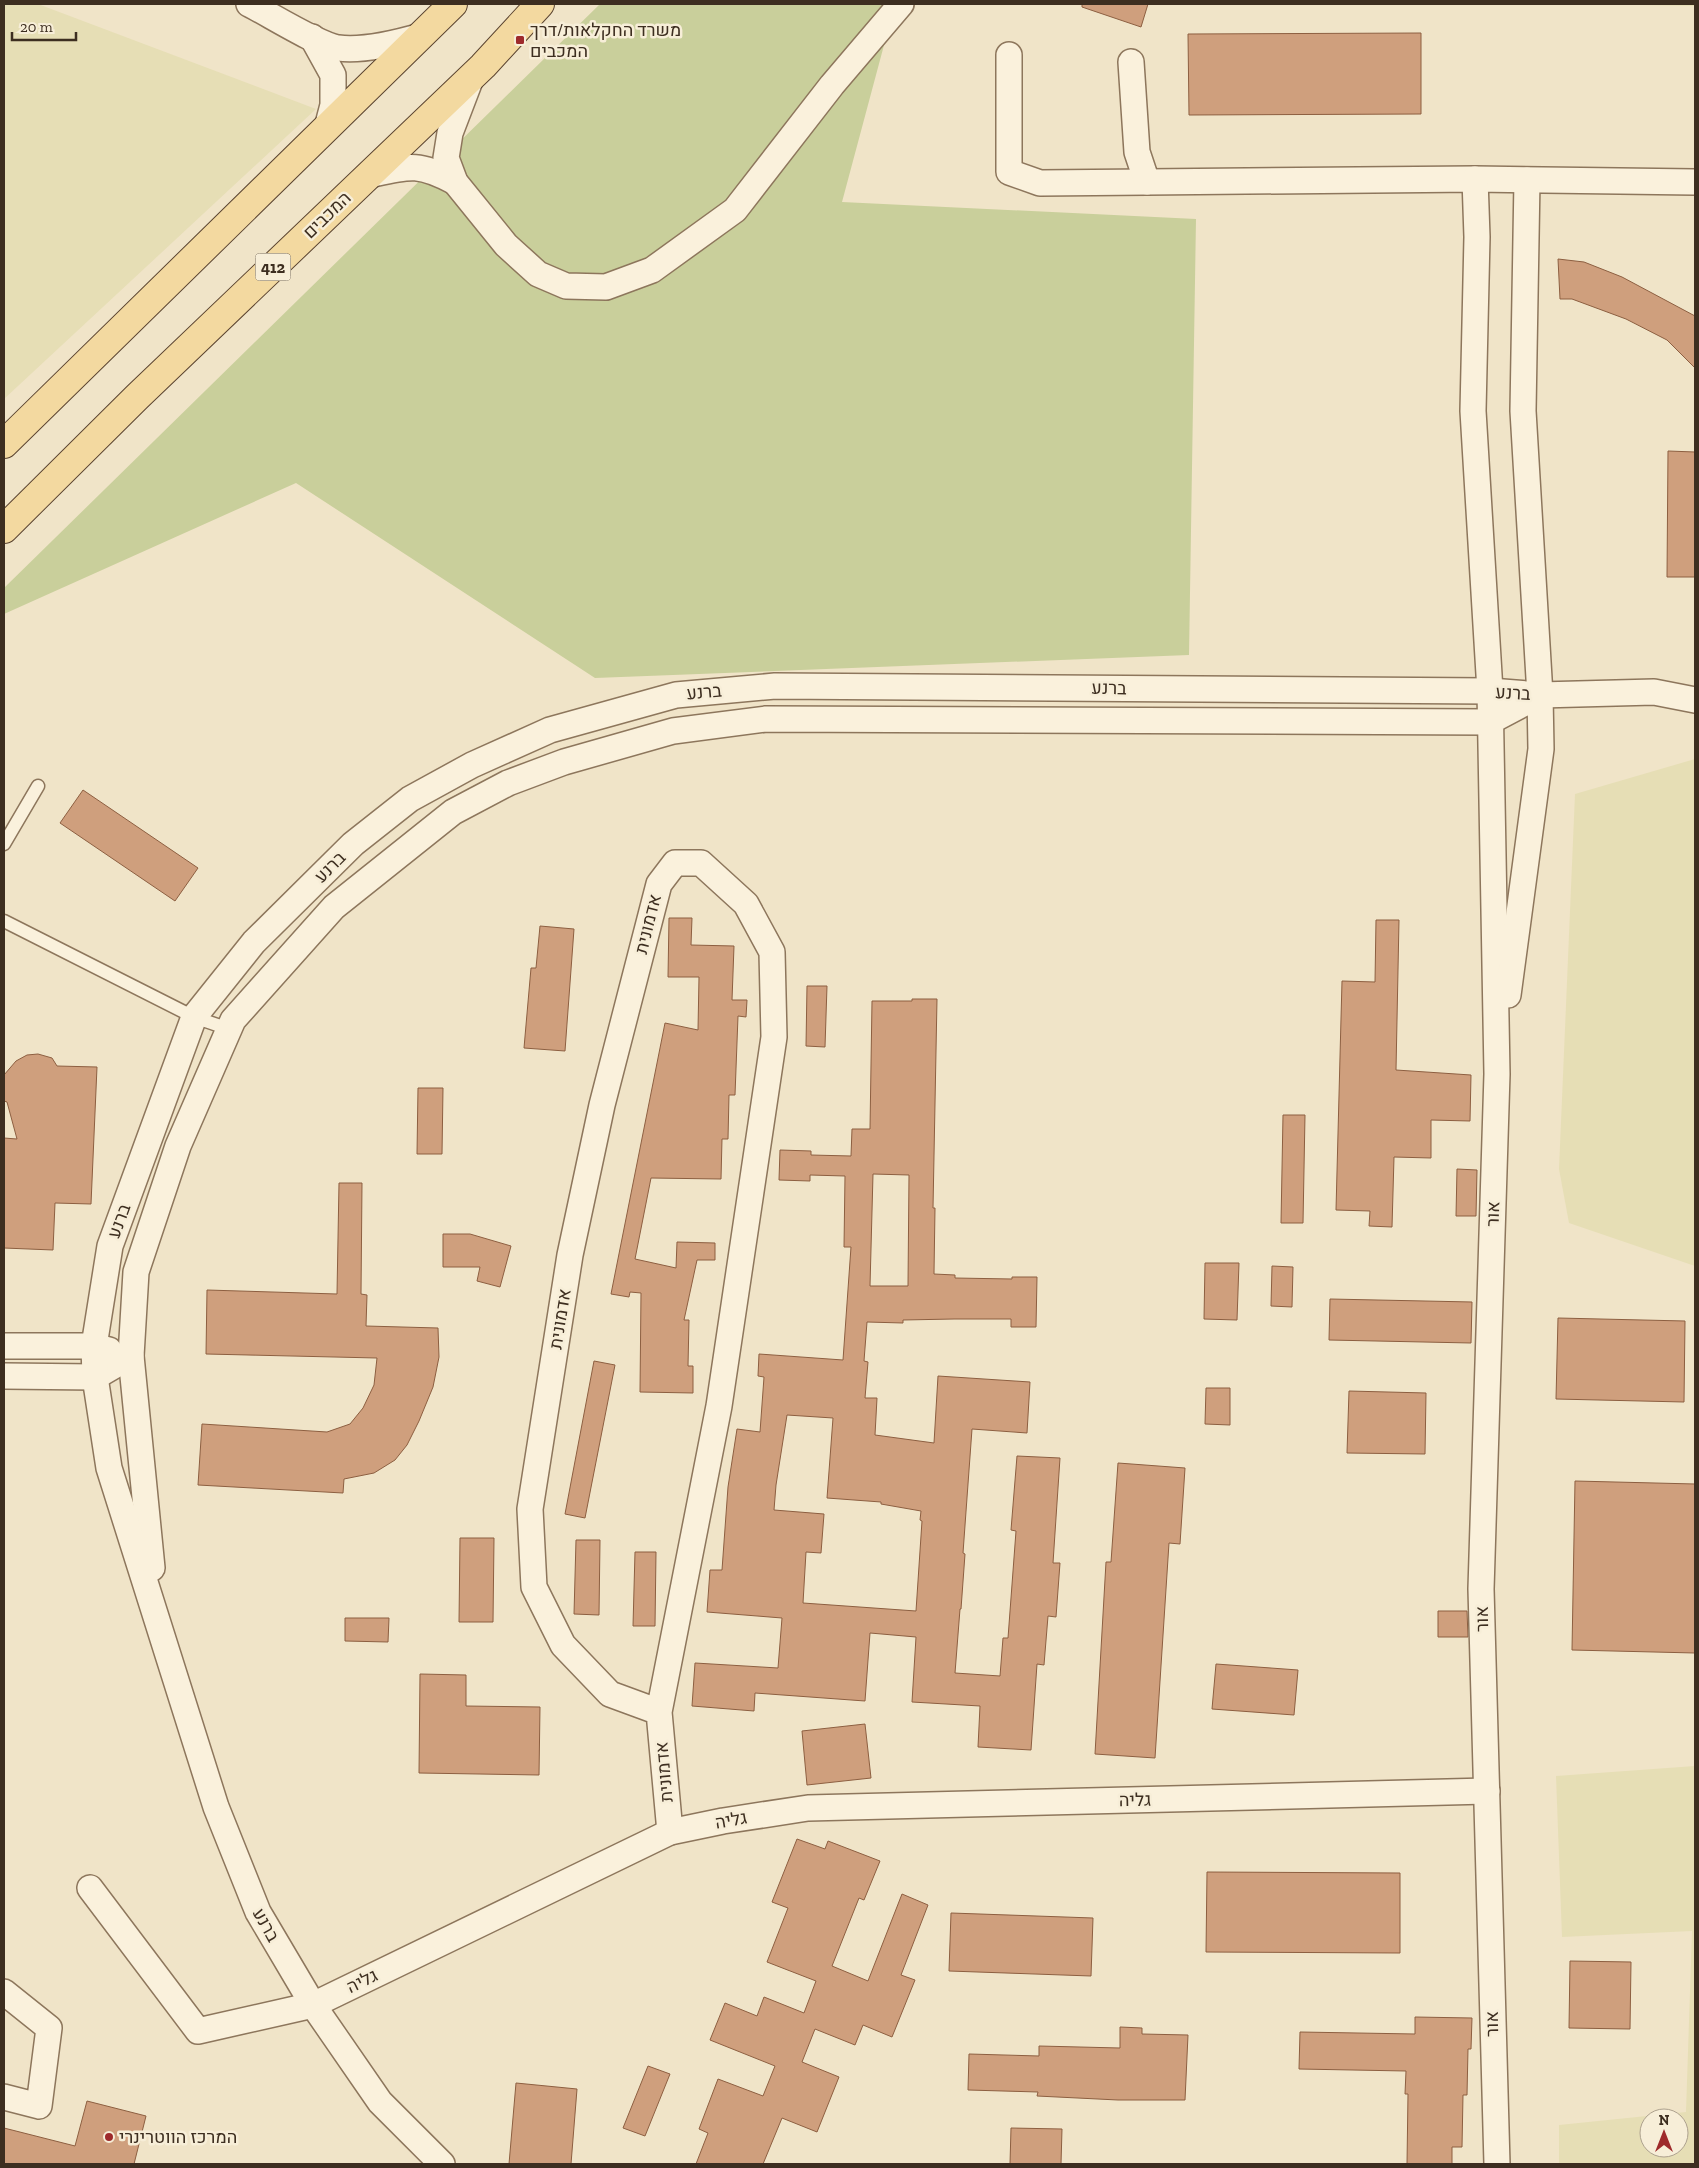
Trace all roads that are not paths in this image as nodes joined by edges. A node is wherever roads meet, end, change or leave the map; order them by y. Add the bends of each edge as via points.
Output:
1 (249, 4) edge
2 (453, 4) edge
3 (540, 4) edge
4 (901, 4) edge
5 (421, 36) junction
6 (312, 37) junction
7 (1009, 56) dead end
8 (1131, 62) dead end
9 (471, 78) junction
10 (327, 128) junction
11 (369, 175) junction
12 (1475, 179) junction
13 (1527, 180) junction
14 (455, 182) junction
15 (1147, 182) junction
16 (1695, 182) edge
17 (4, 444) edge
18 (4, 529) edge
19 (1537, 640) junction
20 (1490, 691) junction
21 (1654, 692) junction
22 (1540, 695) junction
23 (1695, 700) edge
24 (641, 704) junction
25 (1489, 722) junction
26 (652, 737) junction
27 (38, 786) dead end
28 (4, 844) edge
29 (4, 921) edge
30 (194, 1017) junction
31 (229, 1029) junction
32 (1497, 1074) junction
33 (4, 1346) edge
34 (94, 1346) junction
35 (130, 1356) junction
36 (4, 1376) edge
37 (95, 1377) junction
38 (164, 1645) junction
39 (659, 1712) junction
40 (1486, 1791) junction
41 (670, 1832) junction
42 (90, 1888) dead end
43 (4, 1992) edge
44 (313, 2005) junction
45 (4, 2097) edge
46 (442, 2164) edge
47 (1497, 2164) edge

1 - 6 street
2 - 5 main road
3 - 9 main road, המכבים / 412
4 - 14 street via 832,85 734,210 652,270 606,287 566,286 538,274 506,245
5 - 6 street via 388,45 338,48
5 - 10 main road
6 - 10 street via 333,75 333,105
7 - 15 street via 1009,172 1040,183
8 - 15 street via 1137,152
9 - 11 main road, המכבים / 412
9 - 14 street via 450,133 447,150 446,158
10 - 17 main road
11 - 14 street via 408,166 434,170
11 - 18 main road, המכבים / 412
12 - 13 street
12 - 15 street
12 - 20 street via 1473,411
13 - 16 street
13 - 19 street via 1522,411
19 - 21 street via 1547,664 1563,678 1591,689
19 - 22 street
20 - 22 street, ברנע
20 - 24 street, ברנע via 775,686 676,695
20 - 25 street
21 - 22 street
21 - 23 street
22 - 25 street, ברנע
22 - 32 street via 1541,749
24 - 26 street
24 - 30 street, ברנע via 550,730 472,765 410,799 353,844 254,942
25 - 26 street, ברנע via 766,720 673,731
25 - 32 street
26 - 31 street, ברנע via 564,762 508,783 453,812 334,907 233,1020
27 - 28 lane
29 - 30 lane
30 - 31 lane
30 - 34 street, ברנע via 110,1246
31 - 35 street, ברנע via 178,1146 136,1272
32 - 40 street, אור via 1481,1589
33 - 34 street
34 - 35 street
34 - 37 street, ברנע
35 - 37 street
35 - 38 street, ברנע via 149,1548
36 - 37 street
37 - 38 street, ברנע via 109,1468
38 - 44 street, ברנע via 216,1807 258,1912
39 - 39 street, אדמונית via 719,1406 774,1036 772,952 746,904 701,863 675,862 659,884 602,1105 572,1245 530,1510 534,1587 563,1645 610,1694
39 - 41 street, אדמונית
40 - 41 street, גליה via 808,1808
40 - 47 street, אור
41 - 44 street, גליה
42 - 44 street, גליה via 198,2031
43 - 45 street via 49,2028 39,2106
44 - 46 street, ברנע via 380,2102

